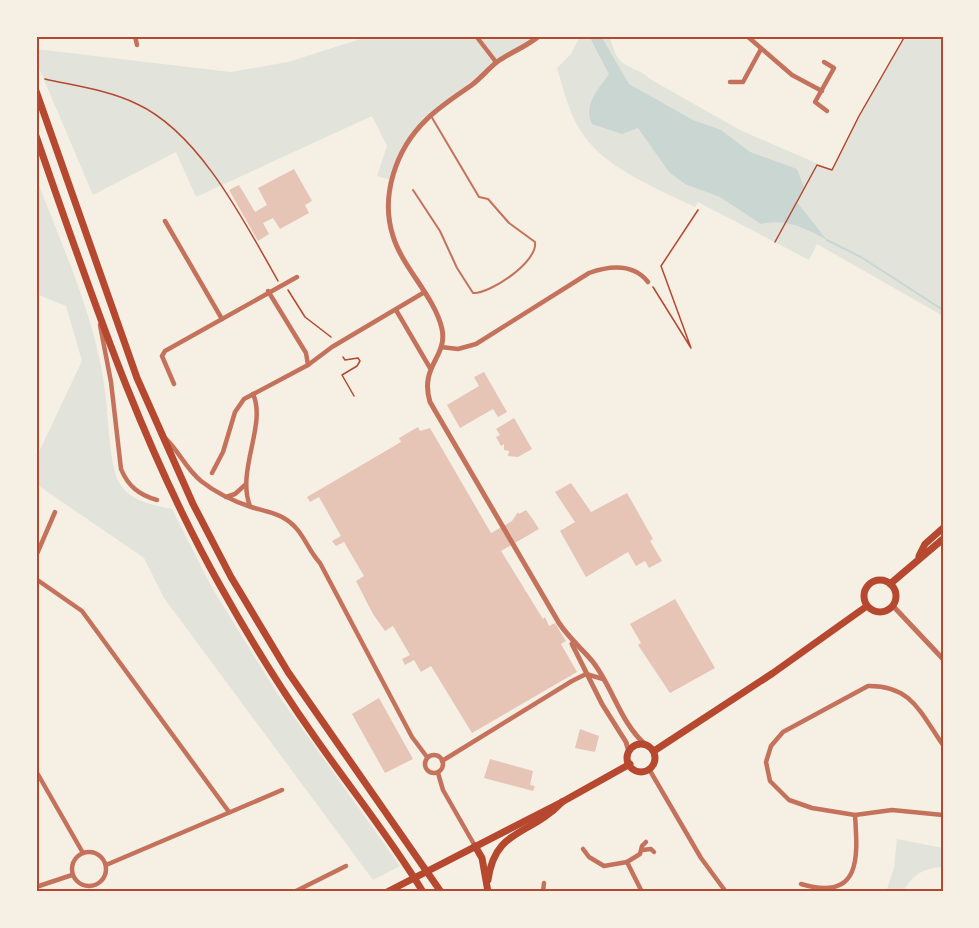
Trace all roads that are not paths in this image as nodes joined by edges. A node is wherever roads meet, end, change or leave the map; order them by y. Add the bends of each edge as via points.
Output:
1 (135, 36) edge
2 (476, 36) edge
3 (539, 36) edge
4 (747, 36) edge
5 (137, 45) dead end
6 (761, 50) junction
7 (824, 62) dead end
8 (496, 63) junction
9 (730, 82) dead end
10 (36, 91) edge
11 (822, 91) junction
12 (827, 111) dead end
13 (431, 116) junction
14 (36, 136) edge
15 (413, 190) dead end
16 (165, 221) dead end
17 (297, 277) dead end
18 (648, 282) road end
19 (268, 291) junction
20 (423, 293) junction
21 (396, 310) junction
22 (99, 318) junction
23 (222, 319) junction
24 (441, 347) junction
25 (308, 365) junction
26 (430, 368) junction
27 (174, 384) dead end
28 (253, 394) junction
29 (161, 434) junction
30 (212, 473) dead end
31 (245, 485) junction
32 (225, 497) junction
33 (157, 500) dead end
34 (250, 507) junction
35 (55, 512) dead end
36 (943, 528) edge
37 (943, 539) edge
38 (36, 556) edge
39 (919, 556) junction
40 (36, 579) edge
41 (890, 584) junction
42 (867, 606) junction
43 (893, 606) junction
44 (570, 639) junction
45 (943, 659) edge
46 (586, 674) junction
47 (603, 679) junction
48 (646, 745) junction
49 (943, 745) edge
50 (654, 750) junction
51 (629, 753) junction
52 (428, 758) junction
53 (442, 761) junction
54 (630, 764) junction
55 (649, 769) junction
56 (36, 771) edge
57 (438, 773) junction
58 (282, 790) dead end
59 (562, 802) junction
60 (229, 812) junction
61 (855, 815) junction
62 (943, 815) edge
63 (646, 842) dead end
64 (475, 846) junction
65 (583, 849) dead end
66 (642, 850) junction
67 (654, 852) dead end
68 (83, 853) junction
69 (627, 862) junction
70 (106, 865) junction
71 (346, 866) dead end
72 (72, 875) junction
73 (488, 880) junction
74 (544, 883) dead end
75 (801, 884) dead end
76 (36, 886) edge
77 (95, 886) junction
78 (388, 891) edge
79 (722, 891) edge
80 (97, 892) edge
81 (294, 892) edge
82 (423, 892) edge
83 (441, 892) edge
84 (488, 892) edge
85 (543, 892) edge
86 (642, 892) edge

1 - 5 street
2 - 8 street
3 - 8 street
4 - 6 street
6 - 9 street via 743,82
6 - 11 street via 792,75
7 - 11 street via 834,68
8 - 13 street
10 - 29 main road via 113,312
11 - 12 street via 815,102
13 - 15 lane via 479,197 488,199 536,247 519,270 484,291 473,293
13 - 20 street via 404,148 391,180 388,213 395,242
14 - 22 main road
16 - 23 street
17 - 19 street
18 - 24 street via 627,268 608,267 589,273 468,348
19 - 23 street
19 - 25 street via 306,353
20 - 21 street
20 - 24 street via 442,328
21 - 25 street
21 - 26 street
22 - 33 street via 121,469 135,490
22 - 82 main road via 160,468 222,589 290,700 400,853
23 - 27 street via 165,351 162,356
24 - 26 street
25 - 28 street
26 - 44 street via 430,402
28 - 30 street via 235,412
28 - 31 street via 256,414
29 - 32 street via 199,480
29 - 83 main road via 220,556 288,672
31 - 32 street
31 - 34 street
32 - 34 street
34 - 52 street via 284,518 309,543 412,738
35 - 38 street
36 - 39 main road via 925,544
37 - 39 main road
39 - 41 main road
40 - 60 street via 82,611
41 - 42 main road via 882,580 869,584 864,594
41 - 43 main road via 896,594
42 - 43 main road via 880,612
42 - 50 main road
43 - 45 street
44 - 46 street
44 - 47 street
46 - 47 street
46 - 51 street
46 - 53 street
47 - 48 street
48 - 50 main road
48 - 51 main road via 636,745
49 - 61 street via 906,694 880,686 868,686 783,732 771,746 766,762 770,781 789,800
50 - 55 main road via 655,761
51 - 54 main road
52 - 53 street via 435,755
52 - 57 street via 426,769
53 - 57 street
54 - 55 main road via 636,770
54 - 59 main road
55 - 79 street
56 - 68 street
57 - 64 street via 443,790
58 - 60 street
59 - 64 main road
59 - 73 main road via 550,815 497,849 490,860
60 - 70 street
61 - 62 street via 892,810
61 - 75 street via 857,861 852,875 834,887 821,889
63 - 66 street
64 - 73 main road
64 - 78 main road
65 - 69 street via 604,866
66 - 67 street
66 - 69 street
68 - 70 street via 95,853
68 - 72 street via 73,863
69 - 86 street
70 - 77 street via 106,876
71 - 81 street
72 - 76 street
72 - 77 street via 83,886
73 - 84 main road
74 - 85 street
77 - 80 street

